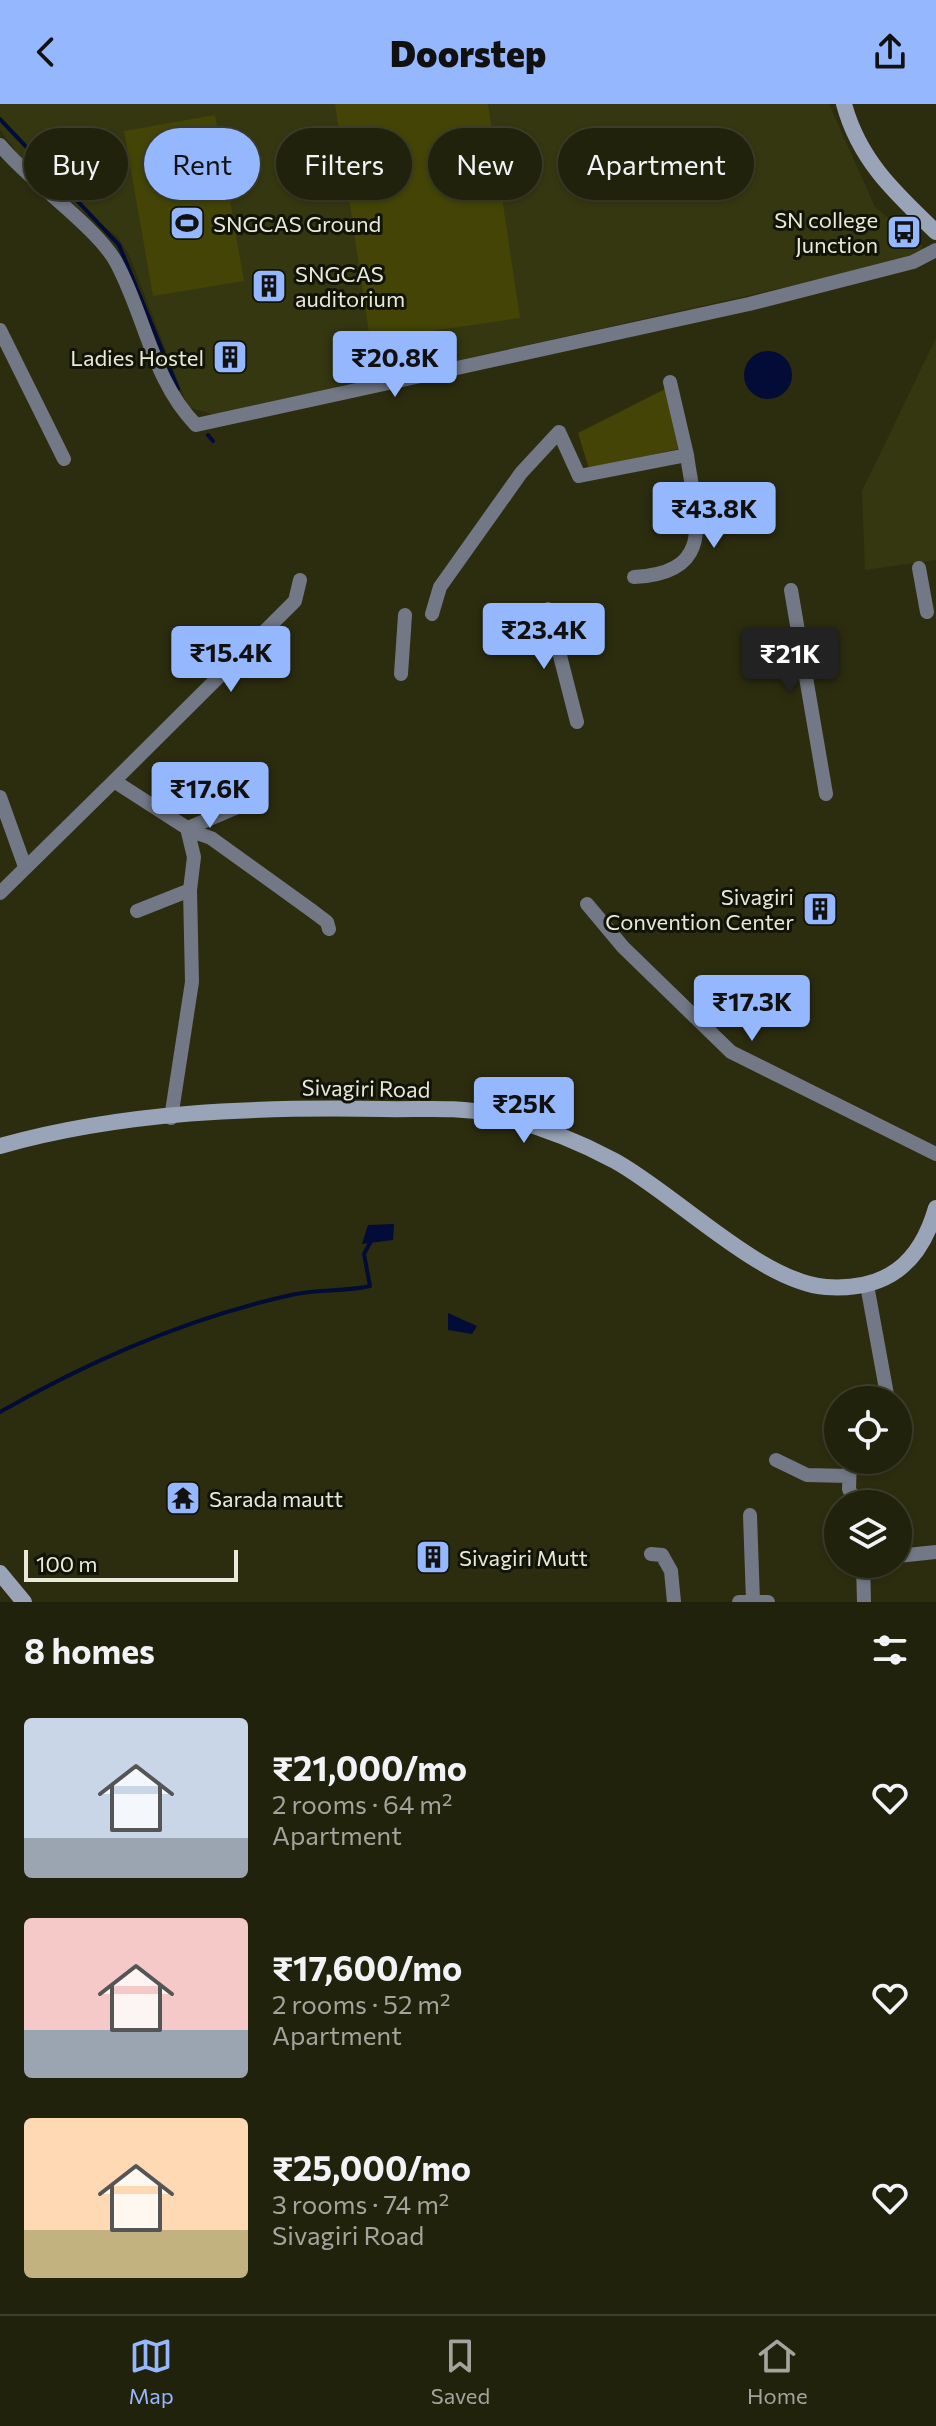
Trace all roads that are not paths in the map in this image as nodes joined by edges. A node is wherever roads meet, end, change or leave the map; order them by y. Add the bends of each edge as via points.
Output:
1 (844, 104) edge
2 (0, 145) edge
3 (936, 232) edge
4 (936, 250) edge
5 (0, 330) edge
6 (670, 382) dead end
7 (687, 455) junction
8 (64, 459) dead end
9 (919, 568) dead end
10 (634, 577) dead end
11 (300, 580) dead end
12 (791, 590) dead end
13 (548, 609) dead end
14 (927, 612) dead end
15 (432, 614) dead end
16 (405, 615) dead end
17 (401, 674) dead end
18 (577, 722) dead end
19 (114, 781) junction
20 (826, 794) dead end
21 (0, 797) edge
22 (258, 804) dead end
23 (188, 829) junction
24 (24, 864) dead end
25 (190, 890) junction
26 (0, 893) edge
27 (587, 904) dead end
28 (137, 911) dead end
29 (329, 929) dead end
30 (171, 1118) junction
31 (0, 1146) edge
32 (936, 1154) edge
33 (936, 1208) edge
34 (867, 1285) junction
35 (885, 1386) edge
36 (776, 1460) dead end
37 (849, 1476) joint
38 (852, 1490) edge
39 (750, 1515) dead end
40 (936, 1552) edge
41 (651, 1554) dead end
42 (912, 1555) edge
43 (0, 1573) edge
44 (863, 1578) edge
45 (753, 1601) edge
46 (24, 1602) edge
47 (674, 1602) edge
48 (739, 1602) edge
49 (768, 1602) edge
50 (864, 1602) edge

1 - 3 main road via 874,170
2 - 4 street via 115,260 175,404 196,425 749,304 913,262
5 - 8 street
6 - 7 street
7 - 10 street via 698,535 691,557 676,568
7 - 15 street via 579,476 559,432 521,473 440,587
9 - 14 street
11 - 19 street via 295,601
12 - 20 street
13 - 18 street
16 - 17 street
19 - 23 street
19 - 26 street
21 - 24 street
22 - 23 street via 240,806
23 - 25 street via 194,857
23 - 29 street via 211,838 275,882
25 - 28 street
25 - 30 street via 192,982
27 - 32 street via 623,947 731,1052
30 - 31 main road, Sivagiri Road
30 - 34 main road, Sivagiri Road via 288,1108 489,1113 573,1139 623,1166 741,1250 797,1280 825,1287
33 - 34 main road, Sivagiri Road via 913,1259
34 - 35 street
36 - 37 street via 807,1475
37 - 38 street
39 - 45 street
40 - 42 street
41 - 47 street via 662,1555 671,1571
43 - 46 main road
44 - 50 street
45 - 48 street
45 - 49 street

